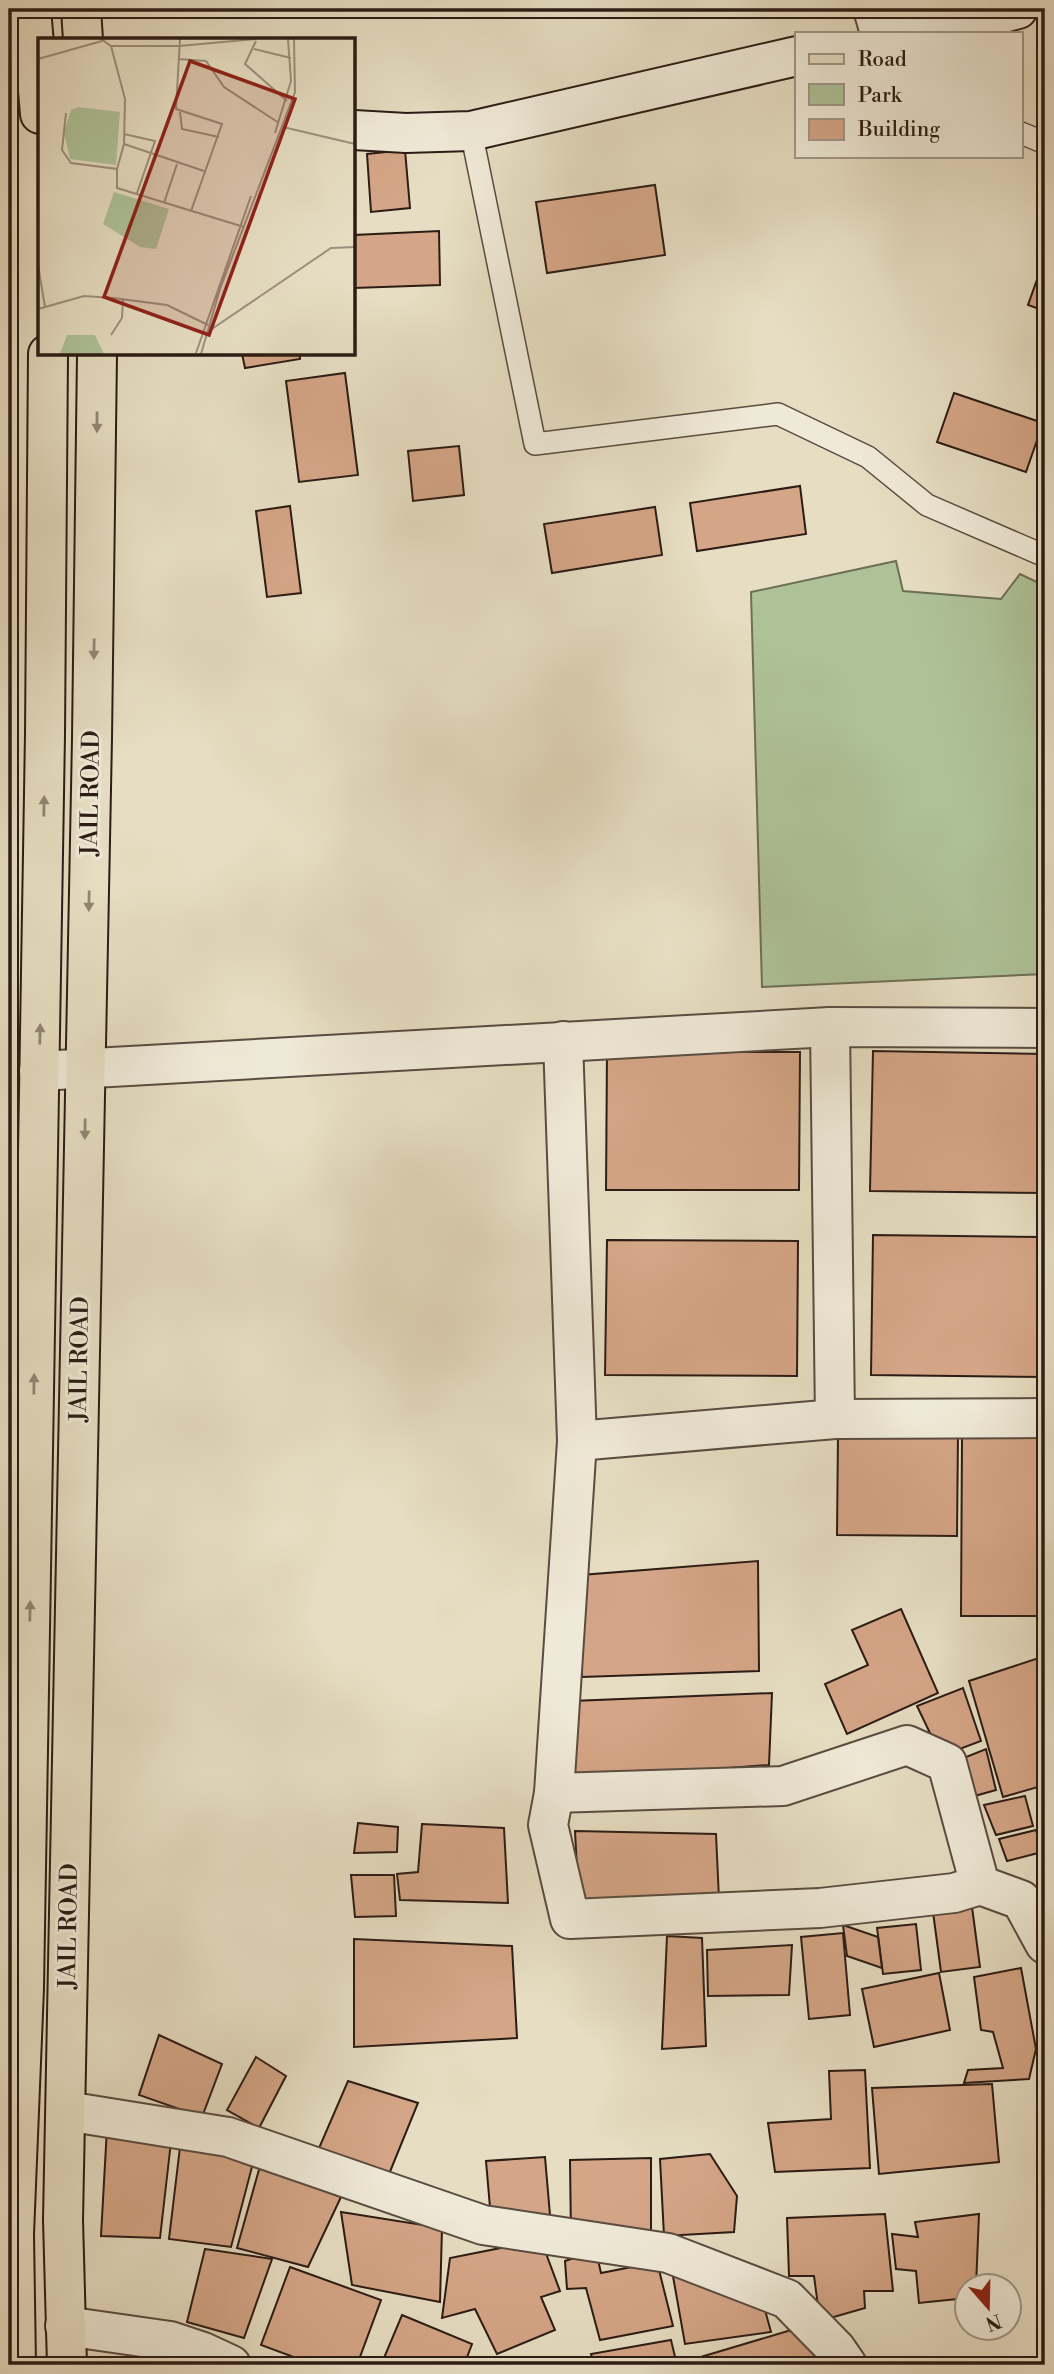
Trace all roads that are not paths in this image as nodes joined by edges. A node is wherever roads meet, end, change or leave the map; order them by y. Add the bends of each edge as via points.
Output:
1 (81, 9) edge
2 (873, 9) edge
3 (1018, 9) edge
4 (27, 16) edge
5 (974, 27) edge
6 (880, 32) edge
7 (912, 32) edge
8 (83, 38) edge
9 (795, 56) edge
10 (38, 88) edge
11 (355, 130) edge
12 (471, 131) junction
13 (1023, 135) edge
14 (1045, 143) edge
15 (48, 355) edge
16 (97, 355) edge
17 (1045, 556) edge
18 (830, 1027) junction
19 (1045, 1028) edge
20 (563, 1041) junction
21 (86, 1069) junction
22 (39, 1071) junction
23 (1045, 1418) edge
24 (835, 1419) junction
25 (576, 1441) junction
26 (554, 1793) junction
27 (980, 1885) junction
28 (1045, 1944) edge
29 (14, 2089) edge
30 (65, 2111) junction
31 (65, 2326) junction
32 (16, 2365) edge
33 (67, 2365) edge
34 (231, 2365) edge
35 (847, 2365) edge

1 - 8 main road
2 - 6 street
3 - 5 street
4 - 10 main road
5 - 7 street
9 - 12 street
11 - 12 street
12 - 17 lane via 535,444 778,414 868,457 927,505
13 - 14 lane
22 -> 15 main road, JAIL ROAD
16 -> 21 main road, JAIL ROAD
18 - 19 street
18 - 20 street
18 - 24 street
20 - 21 street
20 - 25 street
21 - 22 street
21 -> 30 main road, JAIL ROAD
29 -> 22 main road, JAIL ROAD via 24,1975
23 - 24 street
24 - 25 street
25 - 26 street
26 - 27 street via 783,1786 907,1745 947,1763
26 - 27 street via 548,1825 570,1919 820,1908 954,1893
27 - 28 street via 1021,1900
29 - 32 main road, JAIL ROAD
30 - 31 main road, JAIL ROAD
30 - 35 street via 228,2137 483,2225 668,2253 787,2299
31 - 33 main road, JAIL ROAD
31 - 34 street via 170,2341

